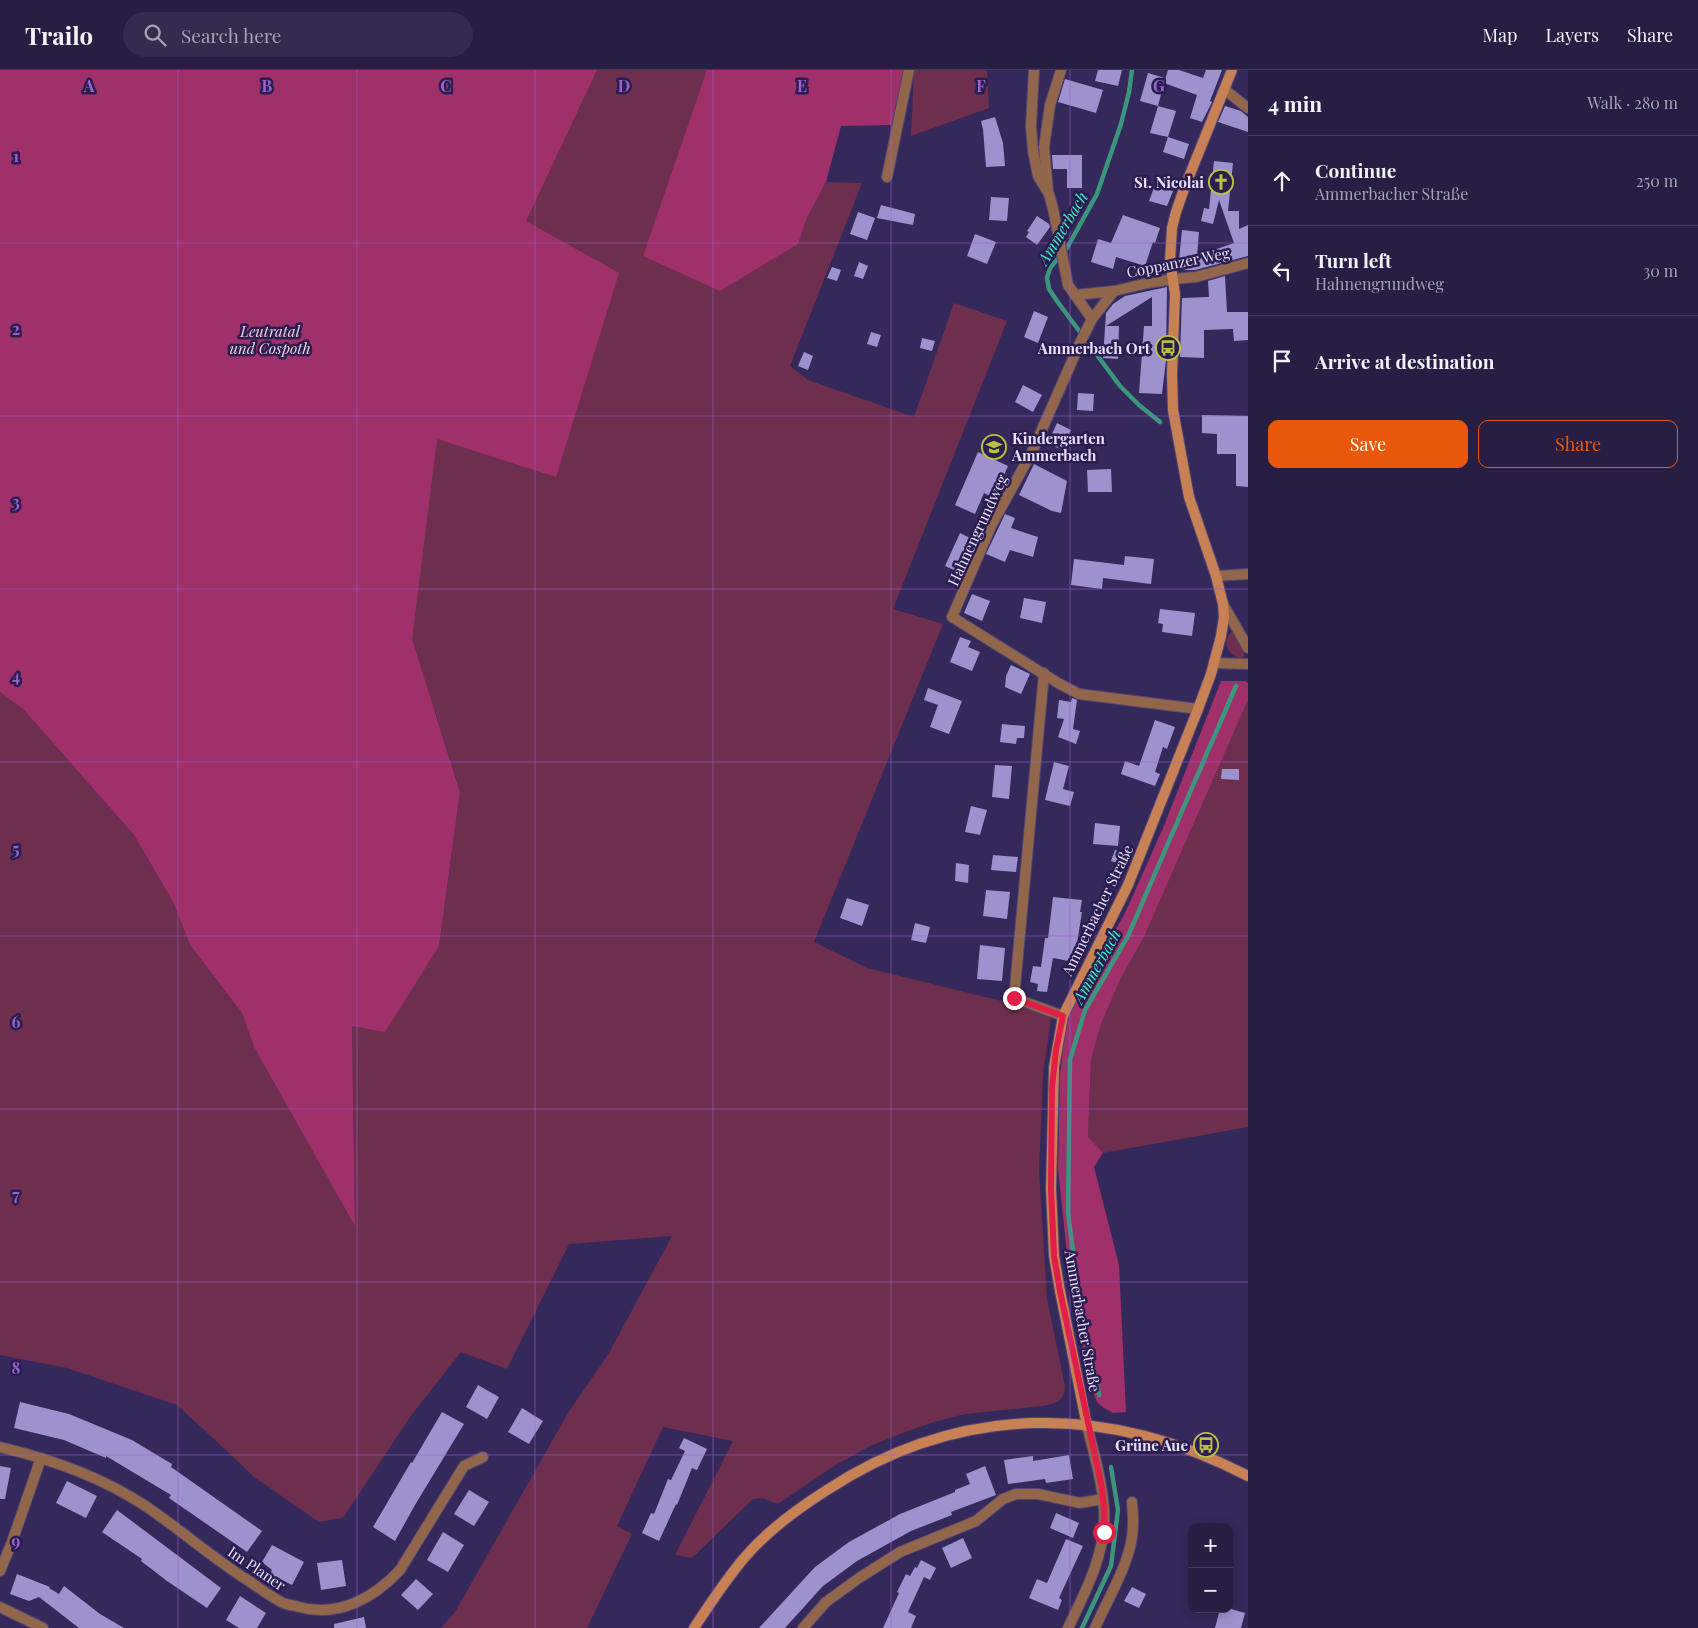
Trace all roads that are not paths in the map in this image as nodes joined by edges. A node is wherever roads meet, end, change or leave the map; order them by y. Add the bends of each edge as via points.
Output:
1 (909, 70) edge
2 (1034, 70) edge
3 (1061, 70) edge
4 (1232, 70) edge
5 (1225, 90) junction
6 (1248, 108) edge
7 (887, 177) dead end
8 (1048, 194) junction
9 (1248, 263) edge
10 (1174, 279) junction
11 (1114, 291) junction
12 (1074, 295) junction
13 (1090, 324) junction
14 (1248, 574) edge
15 (1216, 576) junction
16 (1223, 604) junction
17 (1248, 648) edge
18 (1214, 664) junction
19 (1248, 664) edge
20 (1044, 674) junction
21 (1198, 709) junction
22 (1063, 1016) junction
23 (1088, 1426) junction
24 (0, 1447) edge
25 (41, 1458) junction
26 (483, 1458) dead end
27 (1248, 1476) edge
28 (1103, 1498) junction
29 (1132, 1502) dead end
30 (0, 1571) edge
31 (0, 1607) edge
32 (43, 1628) edge
33 (694, 1628) edge
34 (803, 1628) edge
35 (1068, 1628) edge
36 (1095, 1628) edge

1 - 7 street
2 - 8 street via 1033,151 1038,176
3 - 8 street via 1050,105 1044,147
4 - 5 main road, Ammerbacher Straße
5 - 6 street
5 - 10 main road, Ammerbacher Straße via 1176,212 1170,261
8 - 12 street via 1068,285
9 - 10 street, Coppanzer Weg via 1196,277
10 - 11 street, Coppanzer Weg
10 - 15 main road, Ammerbacher Straße via 1172,403 1189,496
11 - 12 street, Coppanzer Weg
11 - 13 street, Hahnengrundweg
12 - 13 street
13 - 20 street, Hahnengrundweg via 1032,452 992,524 952,617
14 - 15 street
15 - 16 main road, Ammerbacher Straße
16 - 17 street
16 - 18 main road, Ammerbacher Straße via 1224,617
18 - 19 street
18 - 21 main road, Ammerbacher Straße
20 - 21 street via 1079,694
20 - 22 street via 1014,998
21 - 22 main road, Ammerbacher Straße via 1128,885
22 - 23 main road, Ammerbacher Straße via 1052,1087 1054,1246
23 - 27 main road via 1125,1431 1176,1444
23 - 28 street, Ammerbacher Straße
23 - 33 main road via 1039,1423 976,1428 877,1460 796,1510 772,1531 745,1557
24 - 25 street, Im Planer
25 - 26 street, Im Planer via 92,1475 144,1505 282,1603 322,1610 346,1607 389,1582 400,1570 464,1466
25 - 30 street
28 - 34 street via 1080,1503 1038,1494 1016,1494 1003,1499 976,1521 900,1552 859,1578 826,1602
28 - 35 street, Ammerbacher Straße via 1104,1532 1100,1548 1090,1580
29 - 36 street via 1131,1544
31 - 32 street

